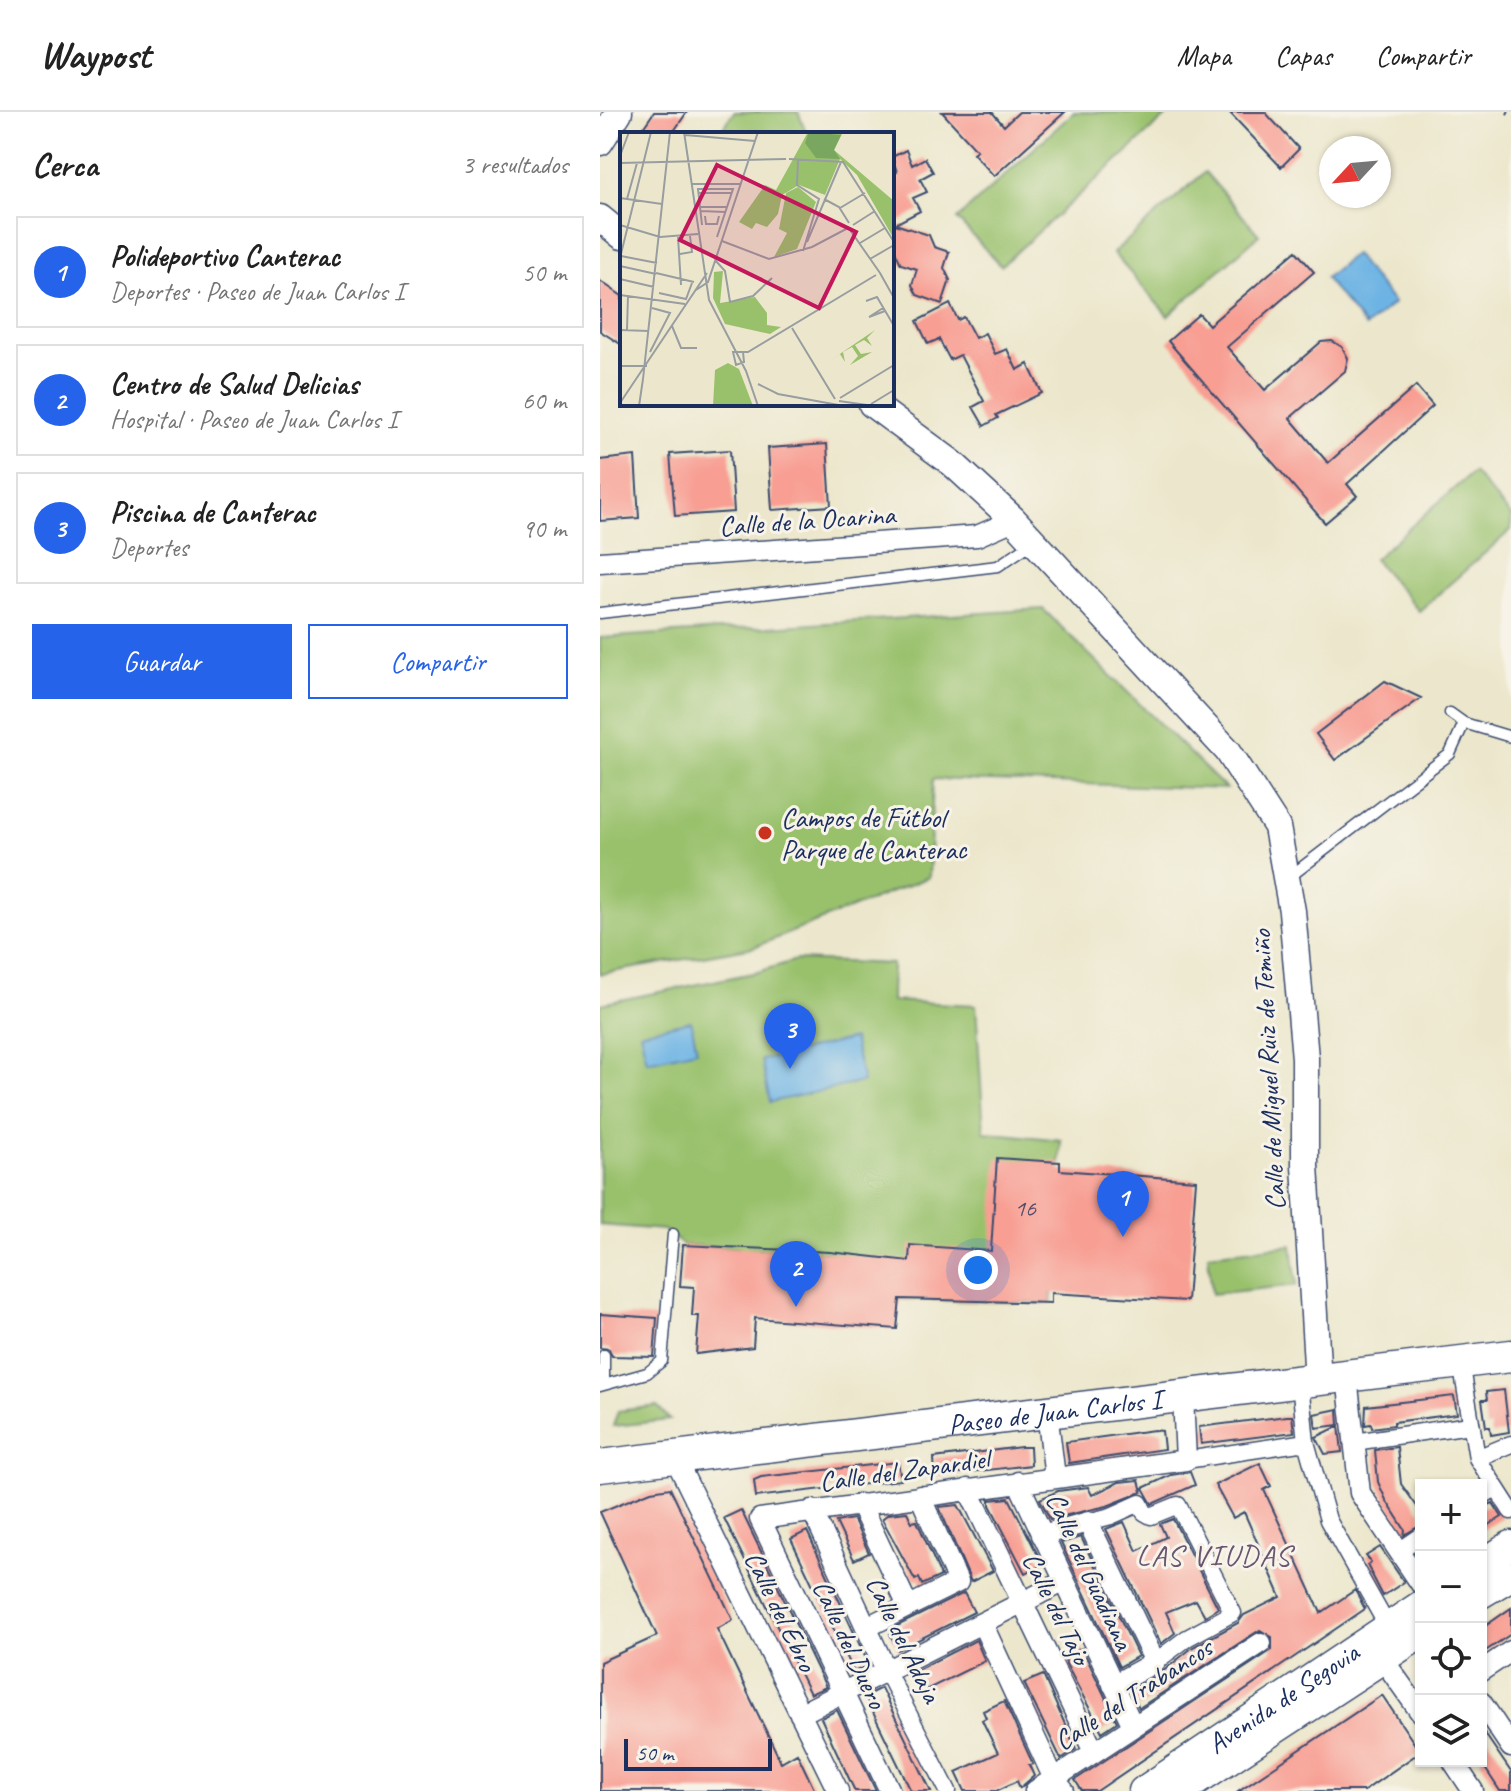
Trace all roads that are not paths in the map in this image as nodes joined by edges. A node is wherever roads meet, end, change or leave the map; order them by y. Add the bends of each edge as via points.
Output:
1 (619, 112) edge
2 (600, 142) edge
3 (875, 406) edge
4 (1014, 520) junction
5 (1034, 542) junction
6 (600, 562) edge
7 (600, 613) edge
8 (1450, 713) dead end
9 (1464, 723) junction
10 (1511, 737) edge
11 (1286, 880) junction
12 (673, 1234) dead end
13 (604, 1355) dead end
14 (1511, 1356) edge
15 (1461, 1362) junction
16 (1322, 1380) junction
17 (602, 1386) edge
18 (1183, 1397) junction
19 (1047, 1412) junction
20 (1470, 1425) junction
21 (1306, 1442) junction
22 (1354, 1442) junction
23 (1511, 1444) edge
24 (674, 1456) junction
25 (1477, 1458) junction
26 (1186, 1460) junction
27 (600, 1466) edge
28 (1055, 1477) junction
29 (1018, 1482) junction
30 (968, 1489) junction
31 (1488, 1492) edge
32 (920, 1496) junction
33 (860, 1504) junction
34 (812, 1510) junction
35 (1511, 1511) edge
36 (760, 1519) joint
37 (1088, 1522) junction
38 (1042, 1535) junction
39 (1415, 1540) edge
40 (1511, 1545) edge
41 (1399, 1551) junction
42 (1487, 1561) edge
43 (1415, 1575) edge
44 (1511, 1576) edge
45 (1063, 1582) junction
46 (1487, 1590) edge
47 (1024, 1601) junction
48 (908, 1606) junction
49 (1415, 1610) edge
50 (982, 1623) junction
51 (867, 1627) junction
52 (1415, 1635) edge
53 (1380, 1642) junction
54 (1261, 1643) dead end
55 (1511, 1651) edge
56 (1155, 1662) junction
57 (1487, 1667) edge
58 (886, 1670) junction
59 (1113, 1685) junction
60 (841, 1693) junction
61 (1415, 1702) edge
62 (1487, 1711) edge
63 (800, 1714) junction
64 (1133, 1726) junction
65 (1511, 1747) edge
66 (1094, 1752) junction
67 (1457, 1767) edge
68 (1059, 1785) edge
69 (838, 1791) edge
70 (890, 1791) edge
71 (948, 1791) edge
72 (1035, 1791) edge
73 (1143, 1791) edge
74 (1181, 1791) edge
75 (1473, 1791) edge

1 - 2 street
3 - 4 street, Calle de Miguel Ruiz de Temiño via 952,463
4 - 5 street, Calle de Miguel Ruiz de Temiño
4 - 6 street, Calle de la Ocarina via 977,536
5 - 7 lane via 998,566
5 - 11 street, Calle de Miguel Ruiz de Temiño via 1228,751 1277,827
8 - 9 lane
9 - 10 lane
9 - 11 lane via 1450,754
11 - 16 street, Calle de Miguel Ruiz de Temiño via 1305,1058 1305,1165
12 - 17 lane via 662,1361 647,1373
13 - 17 lane
14 - 15 main road, Paseo de Juan Carlos I
15 - 16 main road, Paseo de Juan Carlos I
15 - 20 street
16 - 18 main road, Paseo de Juan Carlos I
16 - 21 street
16 - 22 street
18 - 19 main road, Paseo de Juan Carlos I
18 - 26 street
19 - 24 main road, Paseo de Juan Carlos I
19 - 28 street
20 - 22 street
20 - 25 street
21 - 26 street, Calle del Zapardiel
21 - 53 street via 1328,1520
22 - 41 street via 1360,1493
23 - 25 street
24 - 27 main road, Paseo de Juan Carlos I
24 - 63 street, Calle del Ebro
25 - 31 street
26 - 28 street, Calle del Zapardiel
28 - 29 street, Calle del Zapardiel
29 - 30 street, Calle del Zapardiel
29 - 38 street, Calle del Guadiana
30 - 32 street, Calle del Zapardiel
30 - 47 street, Calle del Tajo
31 - 35 street
32 - 33 street, Calle del Zapardiel
32 - 48 street via 958,1582
33 - 34 street, Calle del Zapardiel
33 - 48 street
34 - 36 street, Calle del Zapardiel
34 - 51 street, Calle del Adaja
36 - 60 street, Calle del Duero
37 - 38 street
37 - 56 street
37 - 56 street via 1140,1503 1151,1516 1178,1505 1233,1613
38 - 45 street, Calle del Guadiana
39 - 41 street
40 - 42 main road
41 - 43 street
44 - 46 main road
45 - 47 street
45 - 59 street, Calle del Guadiana
47 - 50 street
47 - 66 street, Calle del Tajo
48 - 51 street
49 - 53 main road, Avenida de Segovia
50 - 58 street
50 - 68 street
51 - 58 street, Calle del Adaja
52 - 53 main road, Avenida de Segovia
53 - 61 street
53 - 73 main road, Avenida de Segovia
53 - 74 main road, Avenida de Segovia
54 - 64 street, Calle del Trabancos
55 - 57 street
56 - 59 street
58 - 60 street
58 - 71 street, Calle del Adaja
59 - 64 street, Calle del Guadiana
60 - 63 street
60 - 70 street, Calle del Duero
62 - 65 street
63 - 69 street, Calle del Ebro
64 - 66 street, Calle del Trabancos
66 - 68 street, Calle del Trabancos
67 - 75 street
68 - 72 street, Calle del Trabancos

